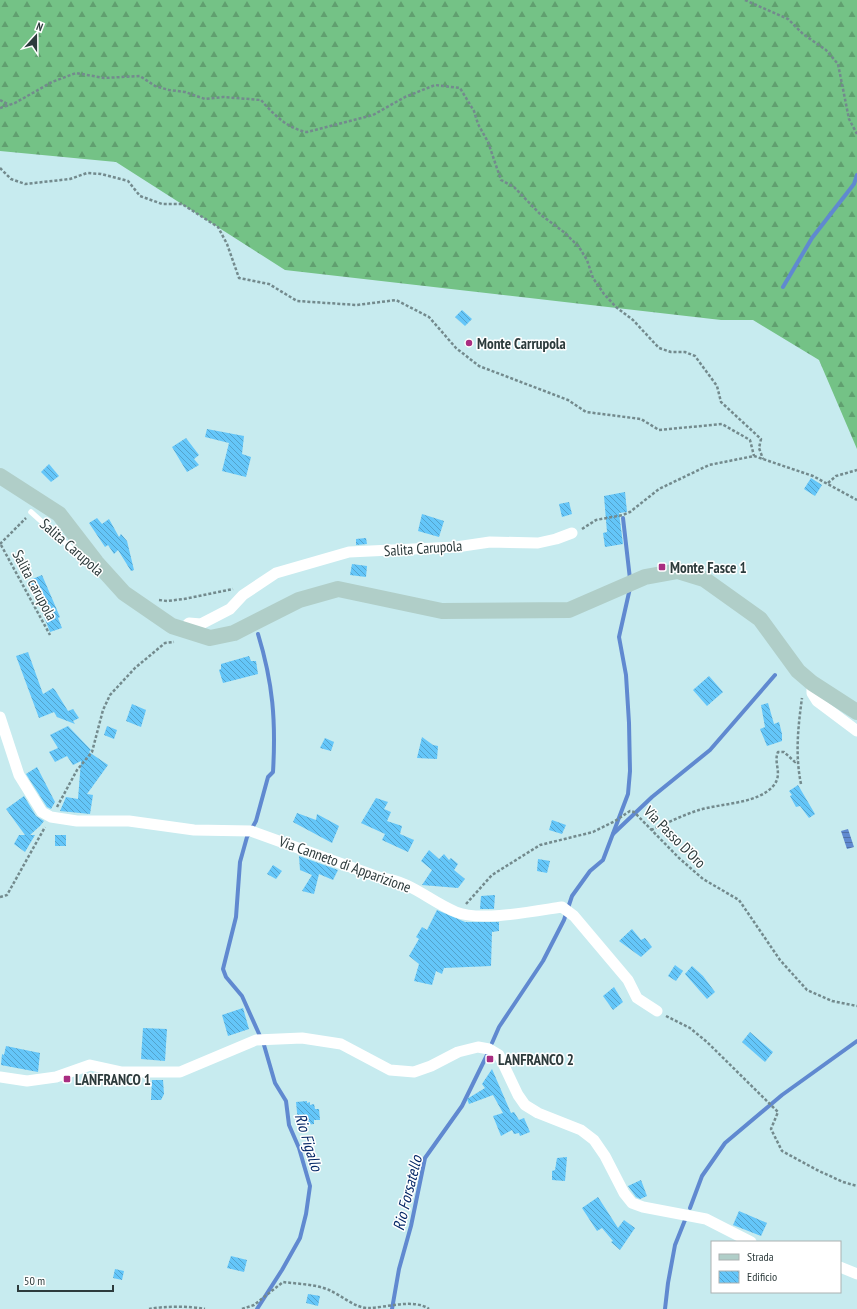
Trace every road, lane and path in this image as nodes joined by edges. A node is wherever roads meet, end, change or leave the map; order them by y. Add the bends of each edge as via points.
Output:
1 (745, 0) edge
2 (0, 100) edge
3 (9, 105) junction
4 (0, 108) edge
5 (857, 134) edge
6 (0, 168) edge
7 (754, 456) junction
8 (763, 459) junction
9 (857, 470) edge
10 (0, 476) edge
11 (828, 483) junction
12 (857, 500) edge
13 (31, 512) joint
14 (572, 533) joint
15 (0, 544) edge
16 (112, 580) junction
17 (243, 595) junction
18 (154, 599) dead end
19 (183, 630) junction
20 (50, 635) dead end
21 (808, 687) junction
22 (857, 712) edge
23 (0, 717) edge
24 (857, 731) edge
25 (797, 760) junction
26 (801, 784) dead end
27 (51, 817) junction
28 (651, 830) junction
29 (0, 897) edge
30 (456, 912) junction
31 (857, 1006) edge
32 (657, 1012) joint
33 (0, 1077) edge
34 (857, 1186) edge
35 (749, 1241) edge
36 (841, 1267) edge
37 (857, 1274) edge
38 (148, 1309) edge
39 (205, 1309) edge
40 (242, 1309) edge
41 (429, 1309) edge

1 - 5 path via 788,19 803,34 826,50 838,64 849,119
2 - 3 path
3 - 4 path
3 - 8 path via 52,82 76,73 104,78 140,76 155,86 205,99 223,97 261,100 275,117 296,130 307,132 373,115 405,97 435,85 460,88 474,110 501,180 514,187 541,215 579,247 587,260 592,278 604,294 659,348 695,356 718,386 721,402 761,439 759,448
6 - 7 path via 10,179 25,184 70,179 87,173 101,174 128,182 140,196 162,204 182,204 218,227 239,278 269,284 297,301 357,305 396,300 429,317 456,348 479,366 568,400 586,412 641,420 659,430 722,424 750,440
7 - 8 path
7 - 14 path via 709,465 659,489 630,512 596,520
8 - 11 path
9 - 11 path via 836,476
10 - 16 main road via 59,514
11 - 12 path
13 - 15 path, Salita Carupola
13 - 16 lane, Salita Carupola via 89,565
14 - 17 street, Salita Carupola via 538,543 490,542 425,549 349,552 276,573
15 - 20 path, Salita carupola
16 - 19 main road via 124,593 172,626
17 - 18 path via 227,589 210,595 167,601
17 - 19 street, Salita Carupola via 230,609 210,621 195,625 189,623
19 - 21 main road via 210,638 234,633 299,600 338,589 442,611 569,610 645,577 678,571 704,580 760,619
19 - 27 path via 180,641 164,643 135,668 110,695 103,710 92,752 77,770
21 - 22 main road
21 - 24 street via 817,701
21 - 25 path via 797,733
23 - 27 street via 19,775 42,812
25 - 26 path
25 - 28 path via 795,762 784,752 778,752 777,779 774,785 760,796 698,810
27 - 29 path via 16,882 7,895
27 - 30 street, Via Canneto di Apparizione via 77,821 128,821 194,830 251,831 381,878 395,879
28 - 30 path, Via Passo D'Oro via 637,813 630,811 616,822 593,832 540,845 492,875
28 - 31 path, Via Passo D'Oro via 703,879 739,900 776,954 807,990 832,1002
30 - 32 street, Via Canneto di Apparizione via 478,917 562,908 574,916 628,980 637,998
32 - 34 path via 690,1028 707,1042 778,1112 771,1129 782,1151 817,1170
33 - 35 street via 34,1080 56,1077 90,1065 122,1072 180,1072 256,1040 302,1038 341,1044 390,1070 414,1072 458,1052 478,1047 489,1049 499,1055 525,1104 538,1113 580,1130 594,1140 632,1203 706,1218
36 - 37 street
38 - 39 path
40 - 41 path via 254,1305 281,1282 328,1289 348,1301 367,1308 391,1304 423,1305

